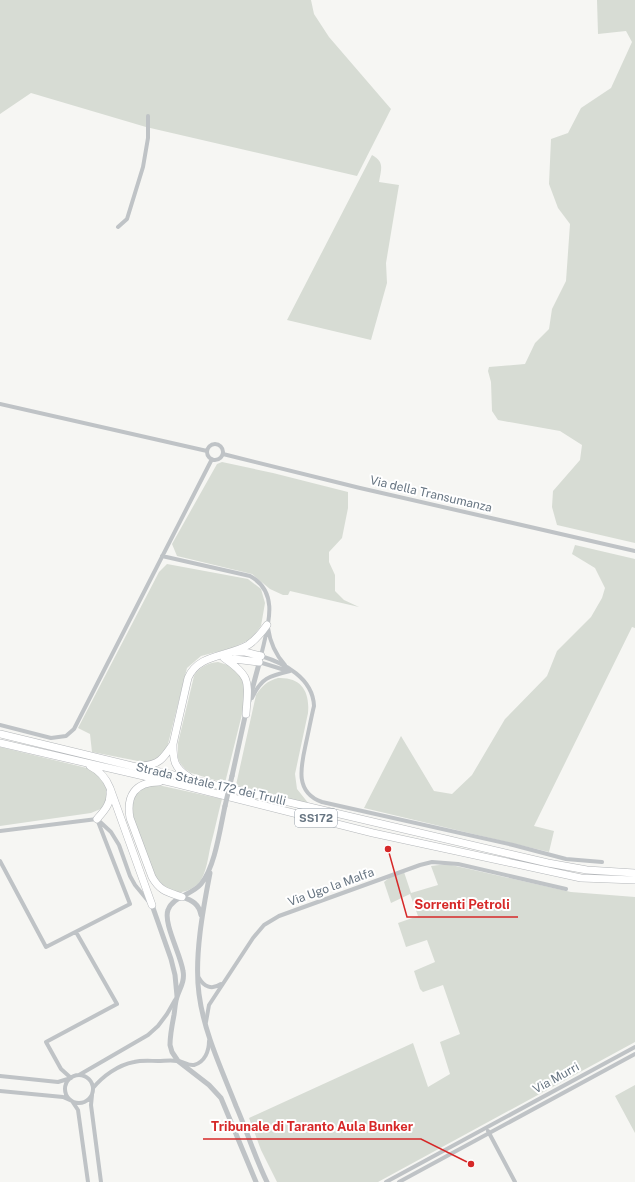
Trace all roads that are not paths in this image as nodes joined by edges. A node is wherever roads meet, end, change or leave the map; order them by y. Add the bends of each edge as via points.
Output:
1 (148, 116) dead end
2 (118, 227) dead end
3 (0, 404) edge
4 (207, 451) junction
5 (223, 454) junction
6 (212, 460) junction
7 (635, 551) edge
8 (162, 556) junction
9 (267, 625) junction
10 (233, 652) junction
11 (214, 657) junction
12 (224, 658) junction
13 (260, 659) junction
14 (291, 671) junction
15 (248, 705) junction
16 (246, 714) junction
17 (0, 725) edge
18 (0, 734) edge
19 (0, 743) edge
20 (173, 744) junction
21 (83, 762) junction
22 (132, 766) junction
23 (198, 781) junction
24 (174, 783) junction
25 (110, 788) junction
26 (97, 819) junction
27 (0, 831) edge
28 (0, 861) edge
29 (602, 862) dead end
30 (212, 864) junction
31 (635, 873) edge
32 (635, 880) edge
33 (566, 890) dead end
34 (182, 897) junction
35 (152, 905) junction
36 (202, 923) junction
37 (76, 932) junction
38 (198, 977) junction
39 (224, 981) junction
40 (177, 997) junction
41 (206, 1025) junction
42 (209, 1038) junction
43 (635, 1047) edge
44 (635, 1054) edge
45 (178, 1061) junction
46 (0, 1076) edge
47 (79, 1076) junction
48 (71, 1078) junction
49 (93, 1088) junction
50 (0, 1091) edge
51 (92, 1095) junction
52 (72, 1101) junction
53 (486, 1128) junction
54 (489, 1133) junction
55 (252, 1147) junction
56 (243, 1150) junction
57 (88, 1182) edge
58 (101, 1182) edge
59 (256, 1182) edge
60 (267, 1182) edge
61 (386, 1182) edge
62 (399, 1182) edge
63 (515, 1182) edge

1 - 2 street via 144,167 127,219
3 - 4 street
4 - 5 street via 210,445 217,444 222,448
4 - 6 street
5 - 6 street via 218,460
5 - 7 street, Via della Transumanza
6 - 8 street
8 - 9 street via 242,574 256,580 262,584 269,599
8 - 17 street via 74,728 66,736 51,738
9 - 10 highway via 250,644
9 - 13 street
9 - 14 street via 276,653
10 - 11 highway
10 - 13 highway via 245,652
11 - 12 highway
11 - 20 highway via 201,662 190,672
12 - 13 highway
12 - 16 highway via 242,671 247,681
13 - 14 street via 278,662
13 - 15 street
14 - 15 street via 272,676 262,682
14 - 29 street via 308,685 314,700 300,774 306,791 316,800 566,859
15 - 16 street
16 - 30 street, bridge
18 - 22 highway, Strada Statale 172 dei Trulli / SS172
19 - 21 highway, Strada Statale 172 dei Trulli / SS172
20 - 22 highway via 160,761
20 - 23 highway via 174,759 179,770
21 - 24 highway, Strada Statale 172 dei Trulli / SS172
21 - 25 highway via 104,776
22 - 23 highway, Strada Statale 172 dei Trulli / SS172
23 - 31 highway, Strada Statale 172 dei Trulli / SS172 via 548,863 586,870
24 - 32 highway, Strada Statale 172 dei Trulli / SS172 via 373,832 581,878
24 - 34 highway via 151,782 142,785 131,797 129,810 156,884 167,892
25 - 26 highway via 109,803
25 - 35 highway
26 - 27 street
26 - 35 street via 119,844 130,876
26 - 37 street via 130,904
28 - 37 street via 46,947
30 - 34 street via 200,886
30 - 36 street
33 - 39 street, Via Ugo la Malfa via 458,864 432,862 420,865 271,920 253,938
34 - 36 street via 193,901 199,907
34 - 40 street via 170,906 167,917 184,973
35 - 40 street via 171,959
36 - 38 street
37 - 48 street via 117,1004 46,1042 61,1069
38 - 39 street via 202,983 210,987 218,986
38 - 41 street
39 - 41 street, Via Ugo la Malfa via 209,1005
40 - 45 street via 170,1045
40 - 47 street via 168,1014 148,1035
41 - 42 street
42 - 45 street via 208,1051 200,1062 191,1065
42 - 55 street
43 - 53 street, Via Murri
44 - 54 street, Via Murri
45 - 49 street via 130,1063 102,1078
45 - 56 street via 217,1093
46 - 48 street via 58,1082
47 - 48 street
47 - 49 street via 87,1078
48 - 52 street via 66,1085 66,1094
49 - 51 street
50 - 52 street via 63,1097
51 - 52 street via 86,1102
51 - 58 street via 91,1105
52 - 57 street via 78,1110
53 - 54 street
53 - 61 street, Via Murri
54 - 62 street, Via Murri
54 - 63 street
55 - 56 street
55 - 60 street
56 - 59 street

